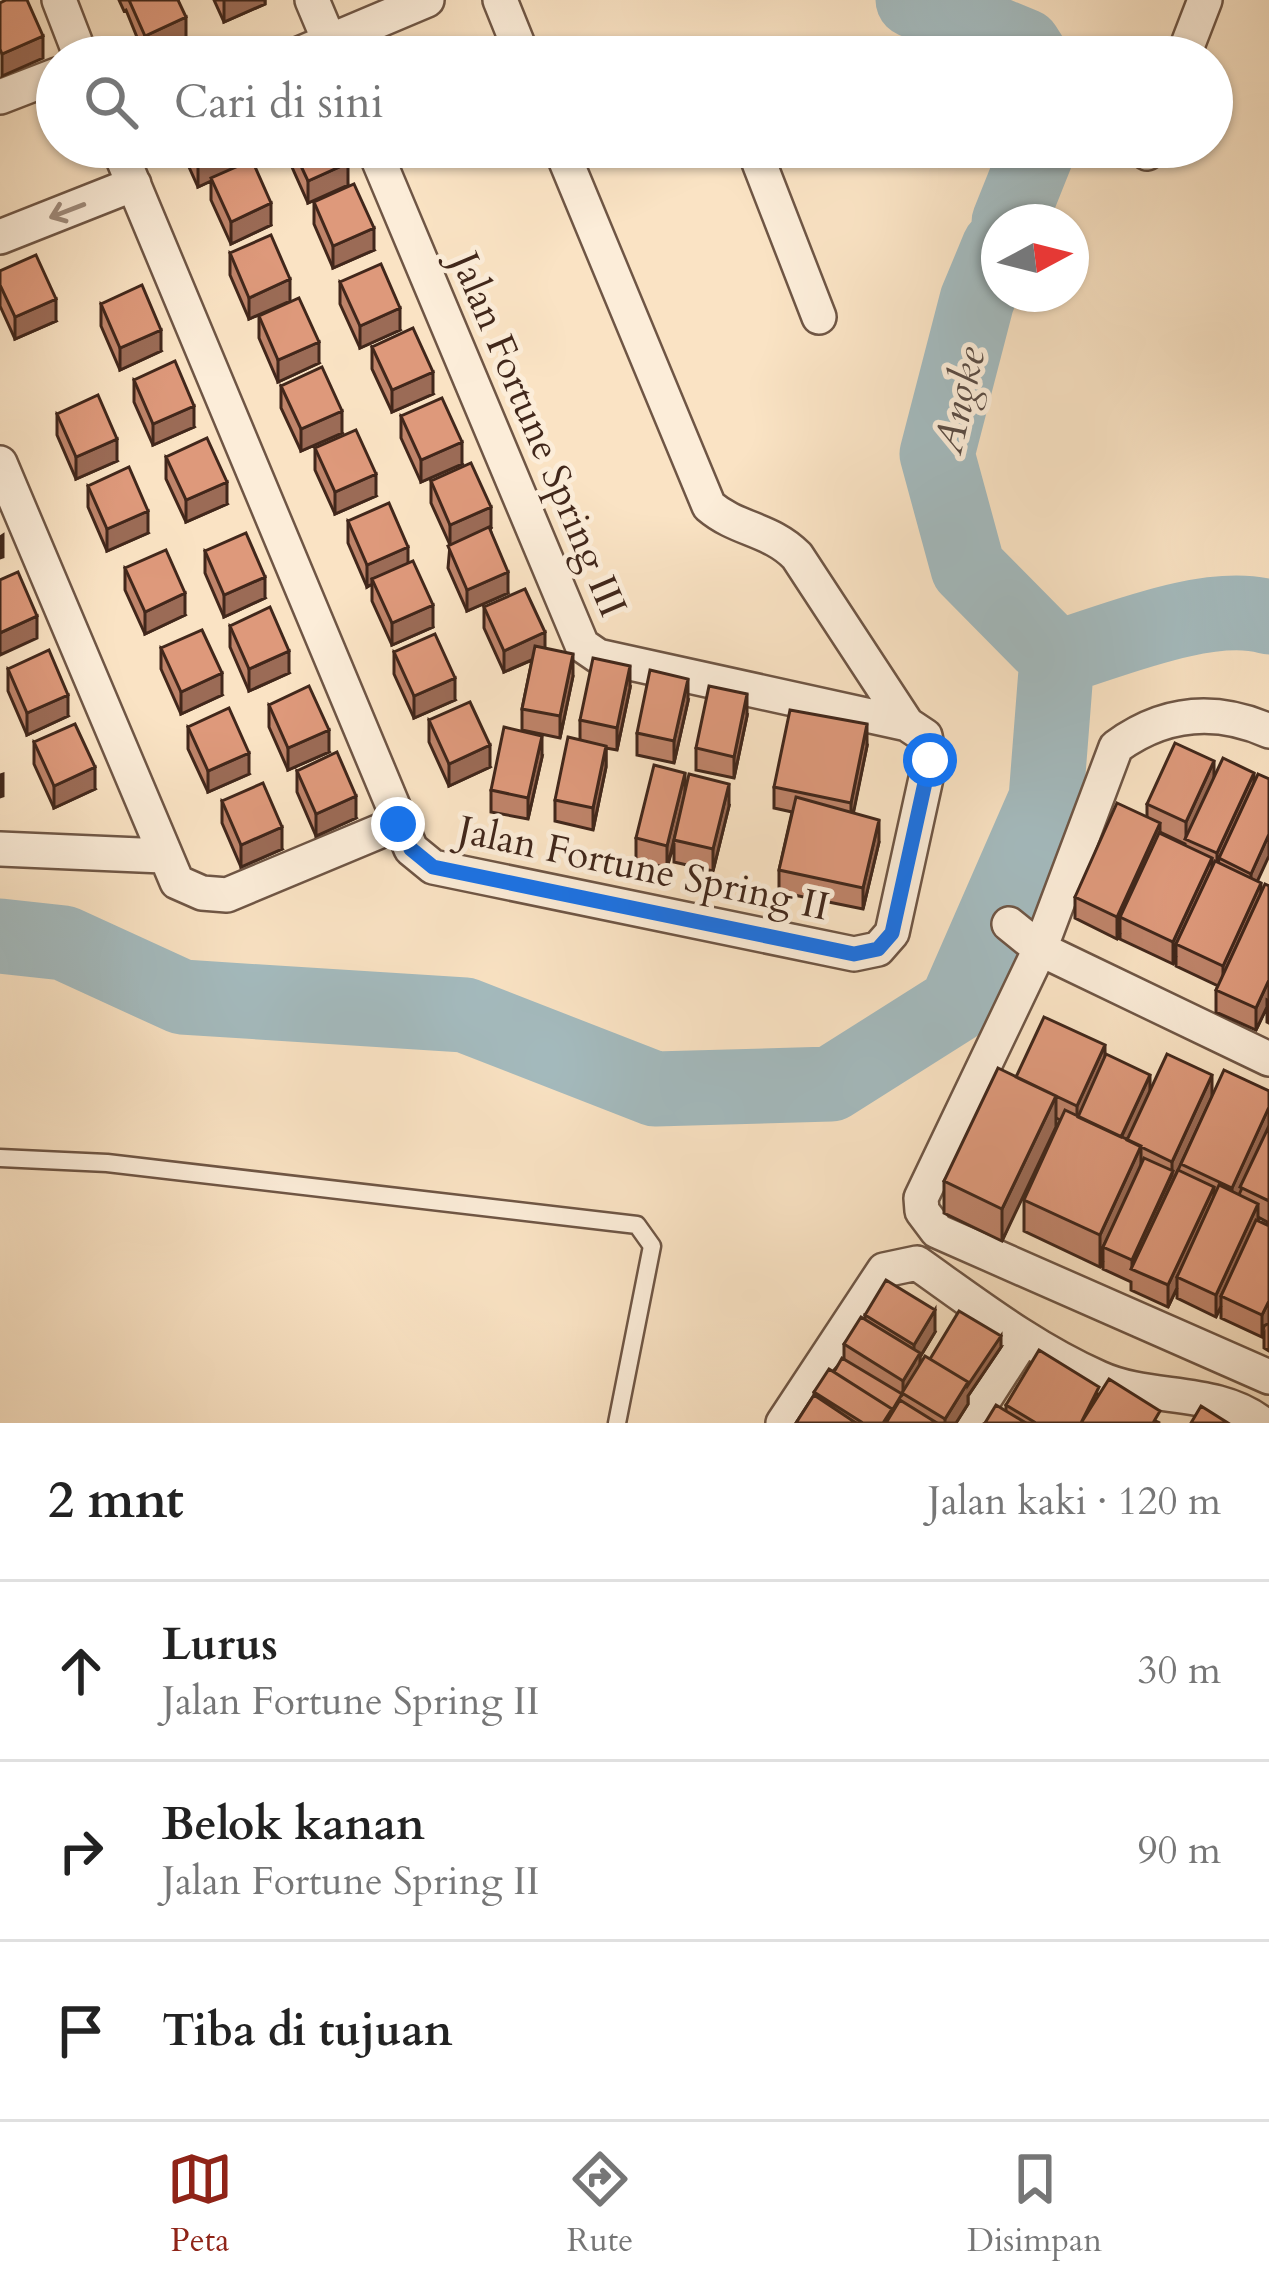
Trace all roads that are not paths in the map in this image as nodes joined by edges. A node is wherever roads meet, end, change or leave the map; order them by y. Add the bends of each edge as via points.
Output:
1 (59, 0) edge
2 (312, 0) edge
3 (427, 0) edge
4 (500, 0) edge
5 (1205, 0) edge
6 (73, 36) edge
7 (327, 36) edge
8 (359, 36) edge
9 (515, 36) edge
10 (1191, 36) edge
11 (36, 83) edge
12 (0, 97) edge
13 (127, 168) edge
14 (382, 168) edge
15 (573, 168) edge
16 (760, 168) edge
17 (134, 184) junction
18 (0, 237) edge
19 (818, 317) dead end
20 (0, 464) edge
21 (907, 724) junction
22 (1269, 730) edge
23 (398, 824) junction
24 (0, 849) edge
25 (163, 856) junction
26 (1009, 925) dead end
27 (1040, 949) junction
28 (1269, 1059) edge
29 (0, 1158) edge
30 (1023, 1339) junction
31 (1269, 1377) edge
32 (1197, 1412) edge
33 (616, 1423) edge
34 (783, 1423) edge
35 (969, 1423) edge
36 (1261, 1423) edge

1 - 6 street
2 - 7 street
3 - 8 street
4 - 9 street
5 - 10 street
11 - 12 street
13 - 17 street, Jalan Fortune Spring II
14 - 21 street, Jalan Fortune Spring III via 582,645 598,656
15 - 21 street, Jalan Fortune Spring II via 709,506 728,523 779,538 797,556
16 - 19 street
17 -> 18 street
17 - 23 street, Jalan Fortune Spring II
20 - 25 street
21 - 23 street, Jalan Fortune Spring II via 925,736 930,760 892,933 878,949 854,954 433,867
22 - 27 street via 1233,715 1187,716 1145,726 1116,747
23 - 25 street via 227,895 177,882
24 - 25 street
26 - 27 street
27 - 28 street
27 - 31 street via 921,1198 922,1211 937,1231
29 - 33 lane via 107,1163 637,1225 652,1246
30 - 32 street via 1102,1380
30 - 34 street via 917,1263 884,1270
30 - 35 street
32 - 36 street

